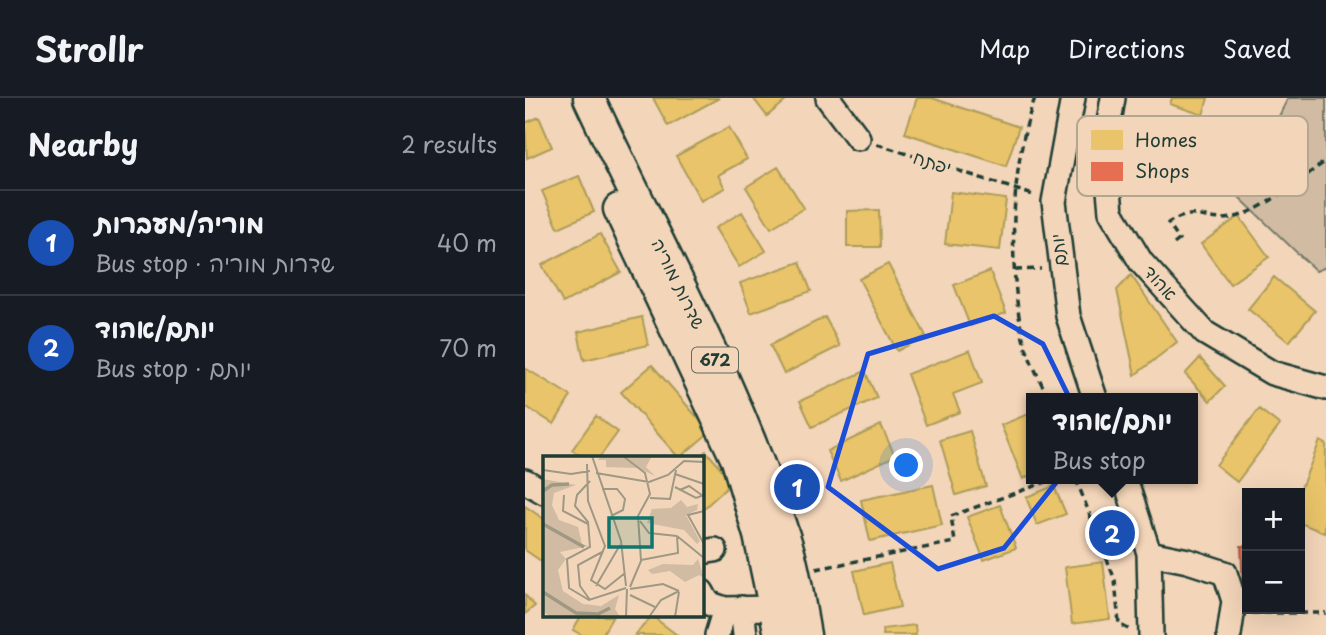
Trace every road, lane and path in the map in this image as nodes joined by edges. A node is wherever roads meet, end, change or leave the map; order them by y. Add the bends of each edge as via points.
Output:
1 (828, 98) edge
2 (1035, 98) edge
3 (1073, 98) edge
4 (1113, 98) edge
5 (586, 100) edge
6 (1110, 116) edge
7 (858, 138) joint
8 (1326, 160) edge
9 (1308, 173) edge
10 (1017, 190) junction
11 (1110, 196) edge
12 (1275, 196) edge
13 (1054, 202) junction
14 (1174, 244) dead end
15 (1061, 268) junction
16 (1015, 270) junction
17 (1326, 388) edge
18 (1046, 393) edge
19 (1093, 393) edge
20 (525, 481) edge
21 (1040, 484) edge
22 (1078, 484) edge
23 (1127, 484) edge
24 (543, 491) edge
25 (1149, 553) junction
26 (794, 573) junction
27 (703, 594) edge
28 (734, 609) junction
29 (1326, 613) edge
30 (777, 622) edge
31 (1231, 624) edge
32 (717, 635) edge
33 (745, 635) edge
34 (805, 635) edge
35 (1142, 635) edge
36 (1151, 635) edge

1 - 7 street
2 - 10 path
3 - 13 street, יותם
4 - 6 street, אהוד
5 - 26 main road, שדרות מוריה / 672 via 732,396 761,467
5 - 30 main road, שדרות מוריה / 672 via 737,460
7 - 10 path, יפתח
8 - 9 path
10 - 13 path, יפתח
10 - 16 path via 1011,228
11 - 17 street, אהוד via 1111,212 1141,262 1205,333 1272,373
12 - 14 path via 1257,209 1221,219 1182,215 1168,223 1179,240
13 - 15 street, יותם
15 - 16 path
15 - 19 street, יותם via 1068,316
16 - 18 path via 1024,340
20 - 24 street
21 - 26 path via 951,516 955,542
22 - 35 path via 1115,580 1119,624
23 - 25 street
25 - 31 street via 1225,573 1234,601
25 - 36 street
26 - 34 main road, שדרות מוריה / 672
27 - 28 street via 708,603
28 - 30 street
28 - 32 street
28 - 33 street
29 - 31 path
30 - 34 street via 791,615

